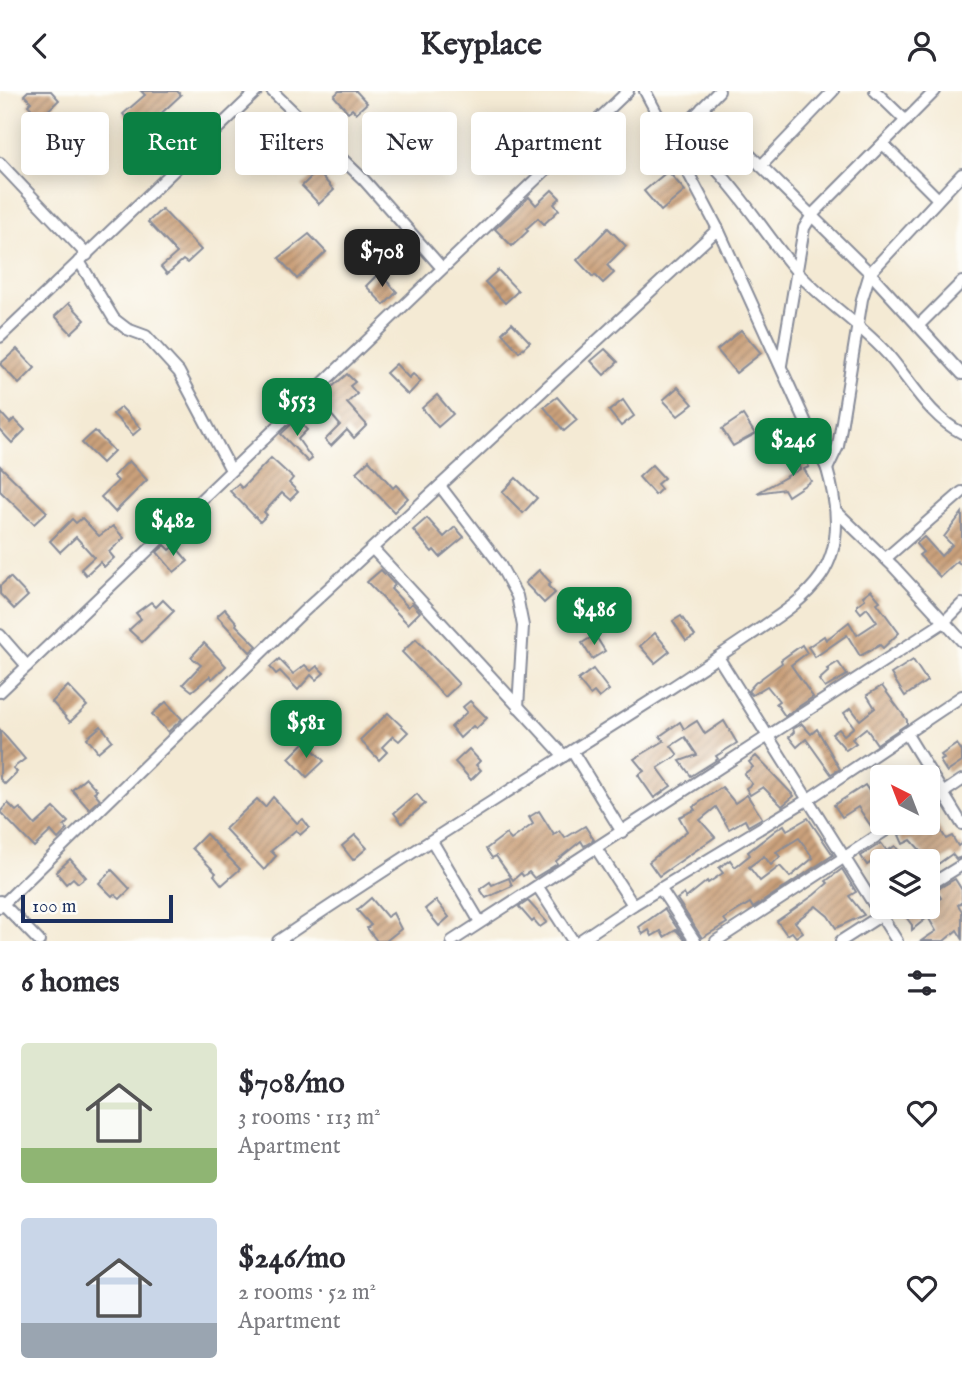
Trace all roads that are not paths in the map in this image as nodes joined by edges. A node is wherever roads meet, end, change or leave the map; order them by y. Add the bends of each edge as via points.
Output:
1 (257, 91) edge
2 (272, 91) edge
3 (628, 91) edge
4 (645, 91) edge
5 (719, 91) edge
6 (833, 91) edge
7 (875, 91) edge
8 (935, 91) edge
9 (702, 108) junction
10 (658, 112) edge
11 (698, 112) edge
12 (906, 121) junction
13 (883, 144) junction
14 (0, 163) edge
15 (761, 166) junction
16 (962, 174) edge
17 (692, 175) edge
18 (721, 175) edge
19 (938, 199) junction
20 (812, 215) junction
21 (718, 229) junction
22 (83, 258) junction
23 (442, 268) junction
24 (797, 271) junction
25 (870, 273) junction
26 (961, 286) edge
27 (858, 324) junction
28 (918, 326) junction
29 (0, 337) edge
30 (781, 365) junction
31 (962, 375) edge
32 (962, 433) edge
33 (827, 469) junction
34 (232, 470) junction
35 (440, 487) junction
36 (962, 492) edge
37 (836, 511) junction
38 (373, 549) junction
39 (886, 558) junction
40 (962, 604) edge
41 (944, 622) junction
42 (0, 635) edge
43 (962, 641) edge
44 (718, 657) junction
45 (27, 666) junction
46 (0, 692) edge
47 (962, 696) edge
48 (518, 707) junction
49 (906, 733) junction
50 (767, 737) junction
51 (568, 754) junction
52 (962, 779) edge
53 (942, 793) junction
54 (807, 800) junction
55 (962, 824) edge
56 (622, 832) junction
57 (878, 835) edge
58 (432, 841) junction
59 (596, 848) junction
60 (846, 856) junction
61 (962, 865) edge
62 (940, 879) edge
63 (538, 887) junction
64 (660, 888) junction
65 (870, 896) edge
66 (1, 904) edge
67 (633, 905) junction
68 (875, 919) edge
69 (883, 919) edge
70 (480, 922) junction
71 (293, 930) junction
72 (38, 941) edge
73 (278, 941) edge
74 (300, 941) edge
75 (452, 941) edge
76 (573, 941) edge
77 (579, 941) edge
78 (695, 941) edge
79 (716, 941) edge
80 (841, 941) edge
81 (897, 941) edge

1 - 22 street
2 - 23 street via 364,180
3 - 23 street
4 - 10 street
5 - 9 street
6 - 15 street
7 - 12 street
8 - 12 street
9 - 11 street
9 - 15 street
12 - 13 street
13 - 19 street
13 - 20 street
14 - 22 street
15 - 20 street
16 - 19 street
17 - 21 street
18 - 24 street
19 - 25 street
20 - 24 street via 804,228
20 - 25 street
21 - 30 street
21 - 35 street
22 - 29 street
22 - 34 street via 114,319 146,337 179,372
23 - 34 street
24 - 27 street
24 - 30 street
25 - 27 street
25 - 28 street
26 - 28 street
27 - 32 street via 929,407
27 - 33 street via 838,446
28 - 31 street
30 - 33 street
33 - 37 street
34 - 45 street
35 - 38 street
35 - 48 street via 499,563 517,596 523,626
36 - 39 street
37 - 39 street
37 - 44 street via 833,550 816,583 789,608
38 - 48 street
38 - 66 street
39 - 41 street
40 - 41 street
41 - 43 street
41 - 50 street
42 - 45 street
44 - 50 street
44 - 51 street
45 - 46 street
47 - 49 street
48 - 51 street
49 - 53 street
49 - 54 street
50 - 54 street
50 - 56 street
51 - 56 street
51 - 58 street
52 - 53 street
53 - 55 street
54 - 60 street
54 - 64 street
56 - 59 street
57 - 60 street
58 - 70 street
58 - 71 street
59 - 63 street
59 - 67 street
60 - 65 street
60 - 79 street
61 - 62 street
63 - 70 street
63 - 76 street
64 - 67 street
64 - 78 street
66 - 72 street
67 - 77 street
68 - 80 street
69 - 81 street
70 - 75 street
71 - 73 street
71 - 74 street

